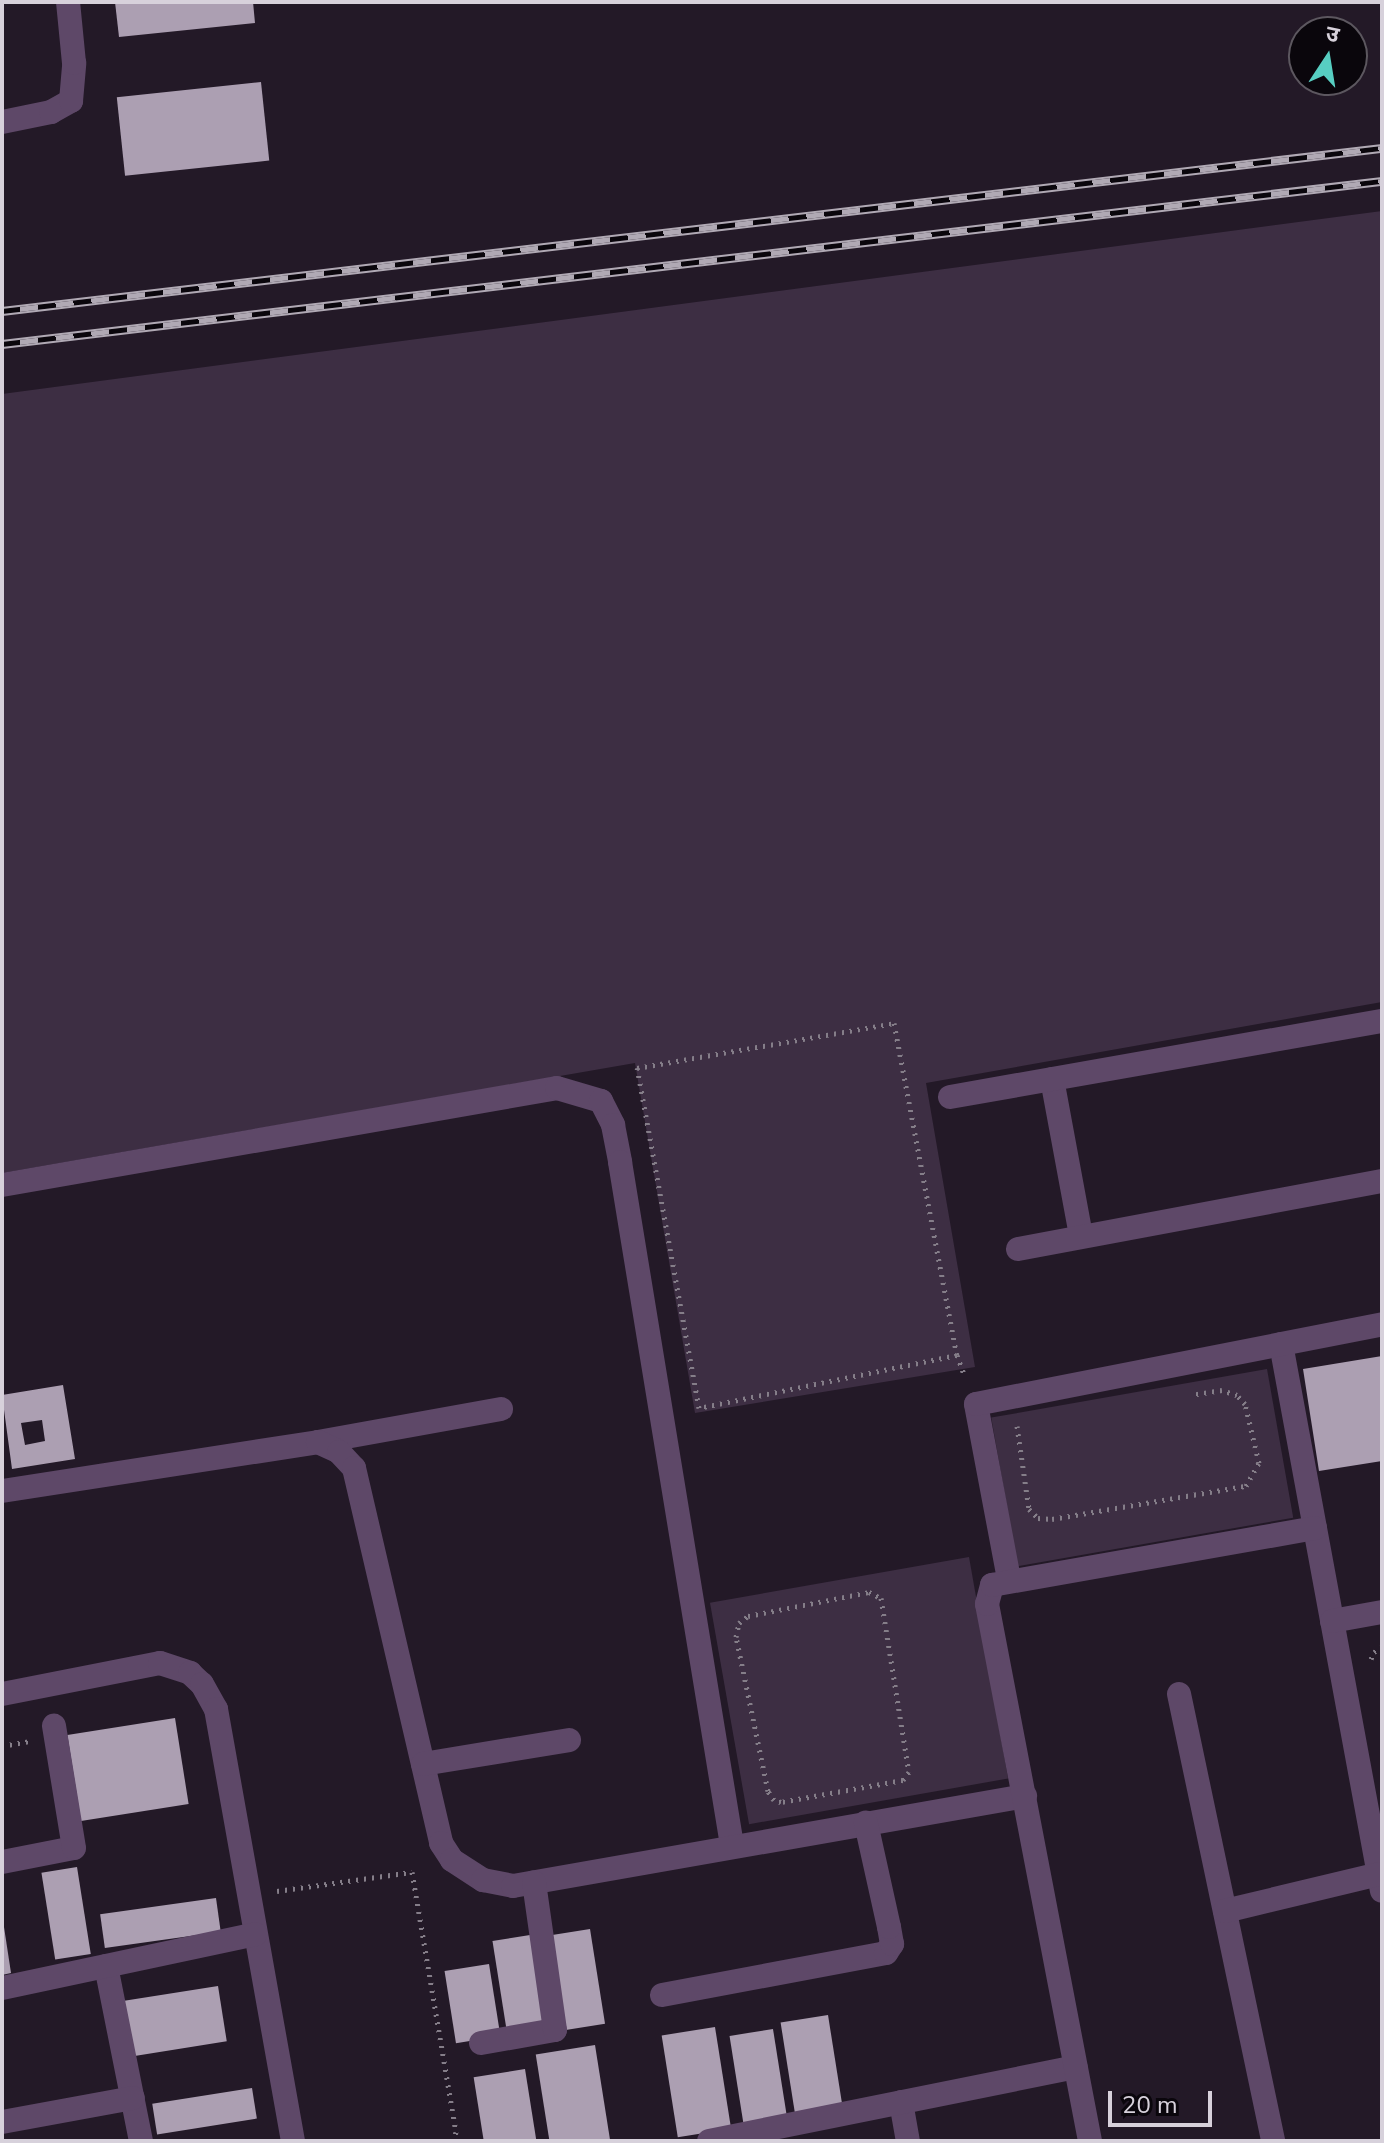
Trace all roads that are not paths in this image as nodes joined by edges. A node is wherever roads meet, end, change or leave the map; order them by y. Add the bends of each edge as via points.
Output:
1 (68, 2) edge
2 (2, 122) edge
3 (1382, 1021) edge
4 (1052, 1079) junction
5 (950, 1097) dead end
6 (1382, 1181) edge
7 (2, 1185) edge
8 (1081, 1236) junction
9 (1018, 1249) dead end
10 (1382, 1324) edge
11 (1281, 1344) junction
12 (501, 1409) dead end
13 (318, 1442) junction
14 (2, 1491) edge
15 (1315, 1528) junction
16 (1009, 1579) junction
17 (1382, 1612) edge
18 (1332, 1621) junction
19 (2, 1694) edge
20 (1179, 1694) dead end
21 (54, 1726) dead end
22 (569, 1740) dead end
23 (423, 1764) junction
24 (1025, 1796) junction
25 (866, 1823) junction
26 (732, 1845) junction
27 (2, 1862) edge
28 (534, 1882) junction
29 (1380, 1883) edge
30 (1225, 1911) junction
31 (255, 1934) junction
32 (106, 1966) junction
33 (2, 1988) edge
34 (662, 1995) dead end
35 (481, 2043) dead end
36 (1076, 2067) junction
37 (133, 2098) junction
38 (901, 2102) junction
39 (2, 2122) edge
40 (141, 2141) edge
41 (293, 2141) edge
42 (709, 2141) edge
43 (908, 2141) edge
44 (1090, 2141) edge
45 (1273, 2141) edge

1 - 2 street via 74,63 71,101 51,112
3 - 4 street
4 - 5 street
4 - 8 street
6 - 8 street
7 - 26 street via 557,1088 601,1101 613,1125 620,1162
8 - 9 street
10 - 11 street
11 - 15 street
11 - 16 street via 976,1404
12 - 13 street
13 - 14 street
13 - 23 street via 339,1452 354,1468
15 - 16 street
15 - 18 street
16 - 24 street via 992,1585 987,1604
17 - 18 street
18 - 29 street
19 - 31 street via 160,1663 190,1673 202,1684 216,1709
20 - 30 street
21 - 27 street via 74,1848
22 - 23 street
23 - 28 street via 441,1843 452,1860 483,1880 513,1886
24 - 25 street
24 - 36 street
25 - 26 street
25 - 34 street via 892,1944 886,1953
26 - 28 street
28 - 35 street via 555,2030
29 - 30 street
30 - 45 street
31 - 32 street
31 - 41 street
32 - 33 street
32 - 37 street
36 - 38 street
36 - 44 street
37 - 39 street
37 - 40 street
38 - 42 street
38 - 43 street

